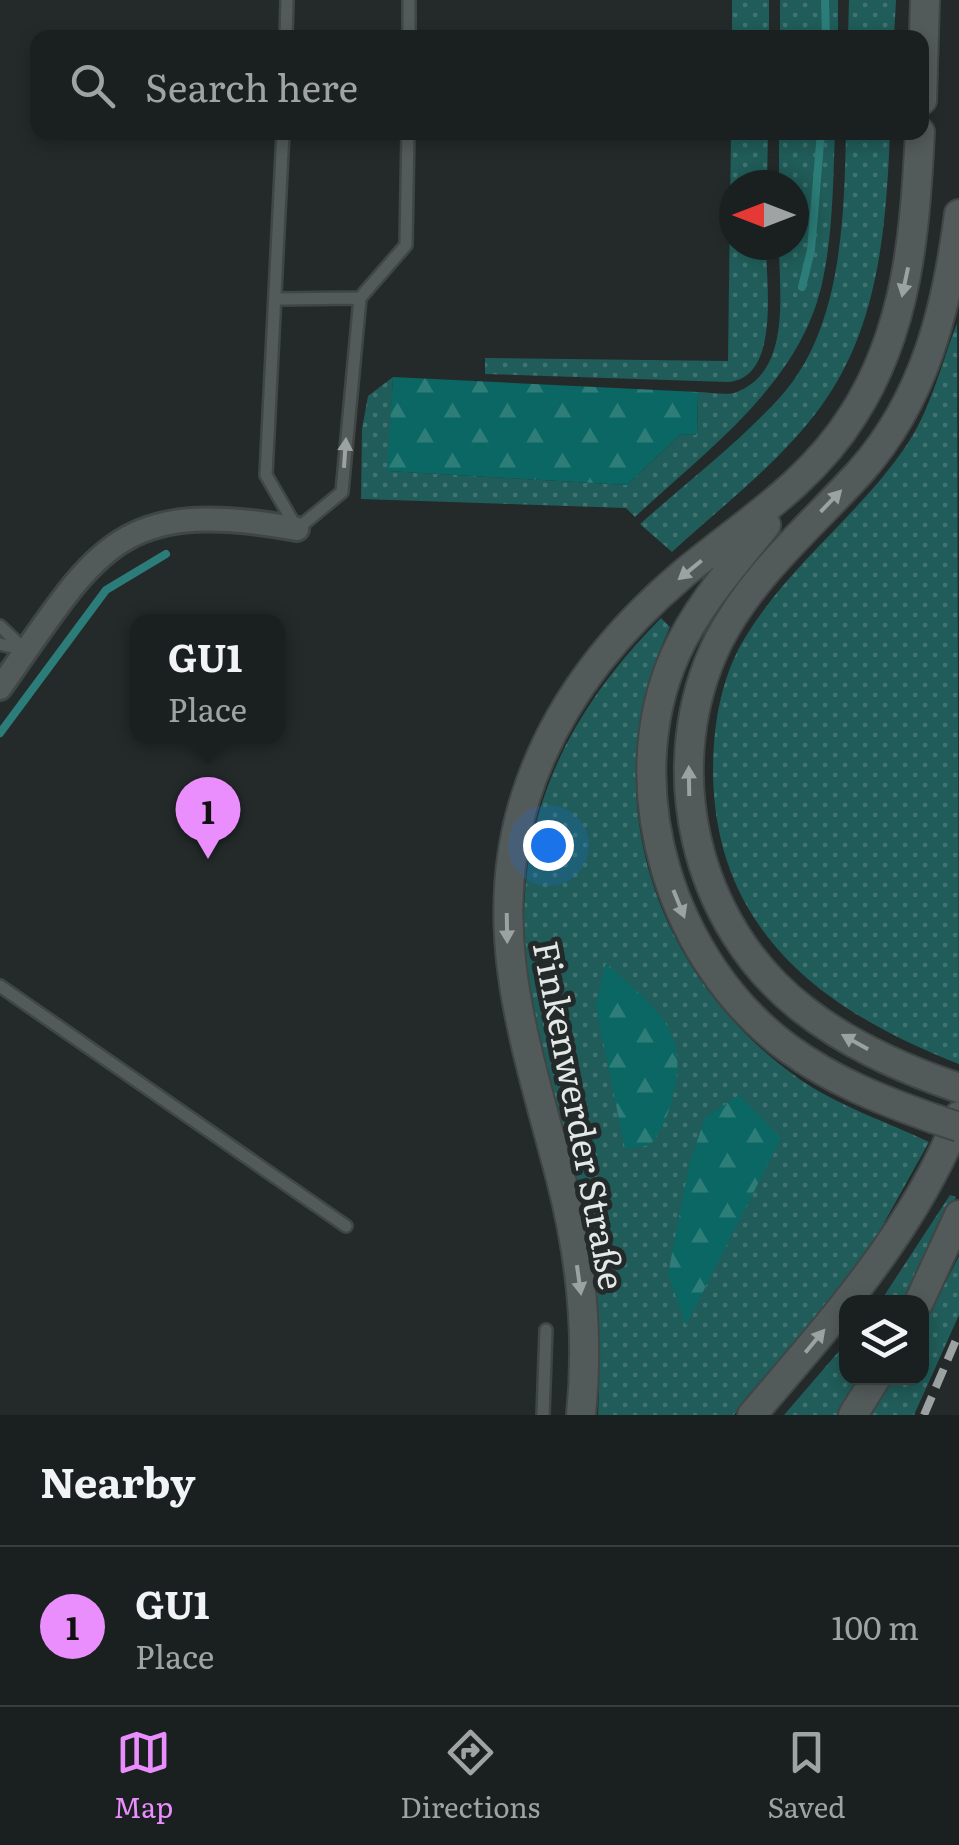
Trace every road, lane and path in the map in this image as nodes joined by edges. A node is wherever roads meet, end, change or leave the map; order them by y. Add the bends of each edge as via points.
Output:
1 (287, 0) edge
2 (410, 0) edge
3 (925, 0) edge
4 (286, 30) edge
5 (409, 30) edge
6 (924, 30) edge
7 (283, 140) edge
8 (408, 140) edge
9 (919, 140) edge
10 (959, 214) edge
11 (360, 298) junction
12 (278, 299) junction
13 (794, 488) junction
14 (297, 530) junction
15 (0, 626) edge
16 (0, 644) edge
17 (26, 651) junction
18 (0, 688) edge
19 (0, 986) edge
20 (951, 1086) edge
21 (946, 1117) edge
22 (959, 1127) edge
23 (959, 1216) edge
24 (346, 1226) dead end
25 (922, 1295) edge
26 (546, 1330) dead end
27 (872, 1385) edge
28 (543, 1415) edge
29 (581, 1415) edge
30 (752, 1415) edge
31 (853, 1415) edge

1 - 4 lane
2 - 5 lane
3 - 6 main road
7 - 12 lane
8 - 11 lane via 406,246
9 -> 13 main road, Finkenwerder Straße via 911,252 888,344 851,419
20 -> 10 main road via 830,1028 754,961 728,923 704,867 688,774 706,670 740,605 873,456 919,382 943,308
11 - 12 lane
14 -> 11 lane via 342,492
12 - 14 lane via 266,475
13 -> 21 main road via 706,599 674,658 654,741 660,849 681,913 761,1025 836,1079
13 -> 29 main road, Finkenwerder Straße via 682,575 587,675 545,747 516,832 508,965 573,1236 584,1333
14 - 17 street via 177,518 136,530 82,572
15 - 17 lane
16 - 17 lane
17 - 18 street
19 - 24 lane
21 - 22 main road, bridge
30 -> 21 main road via 890,1245 916,1205
23 - 25 main road
26 - 28 lane
27 - 31 main road

